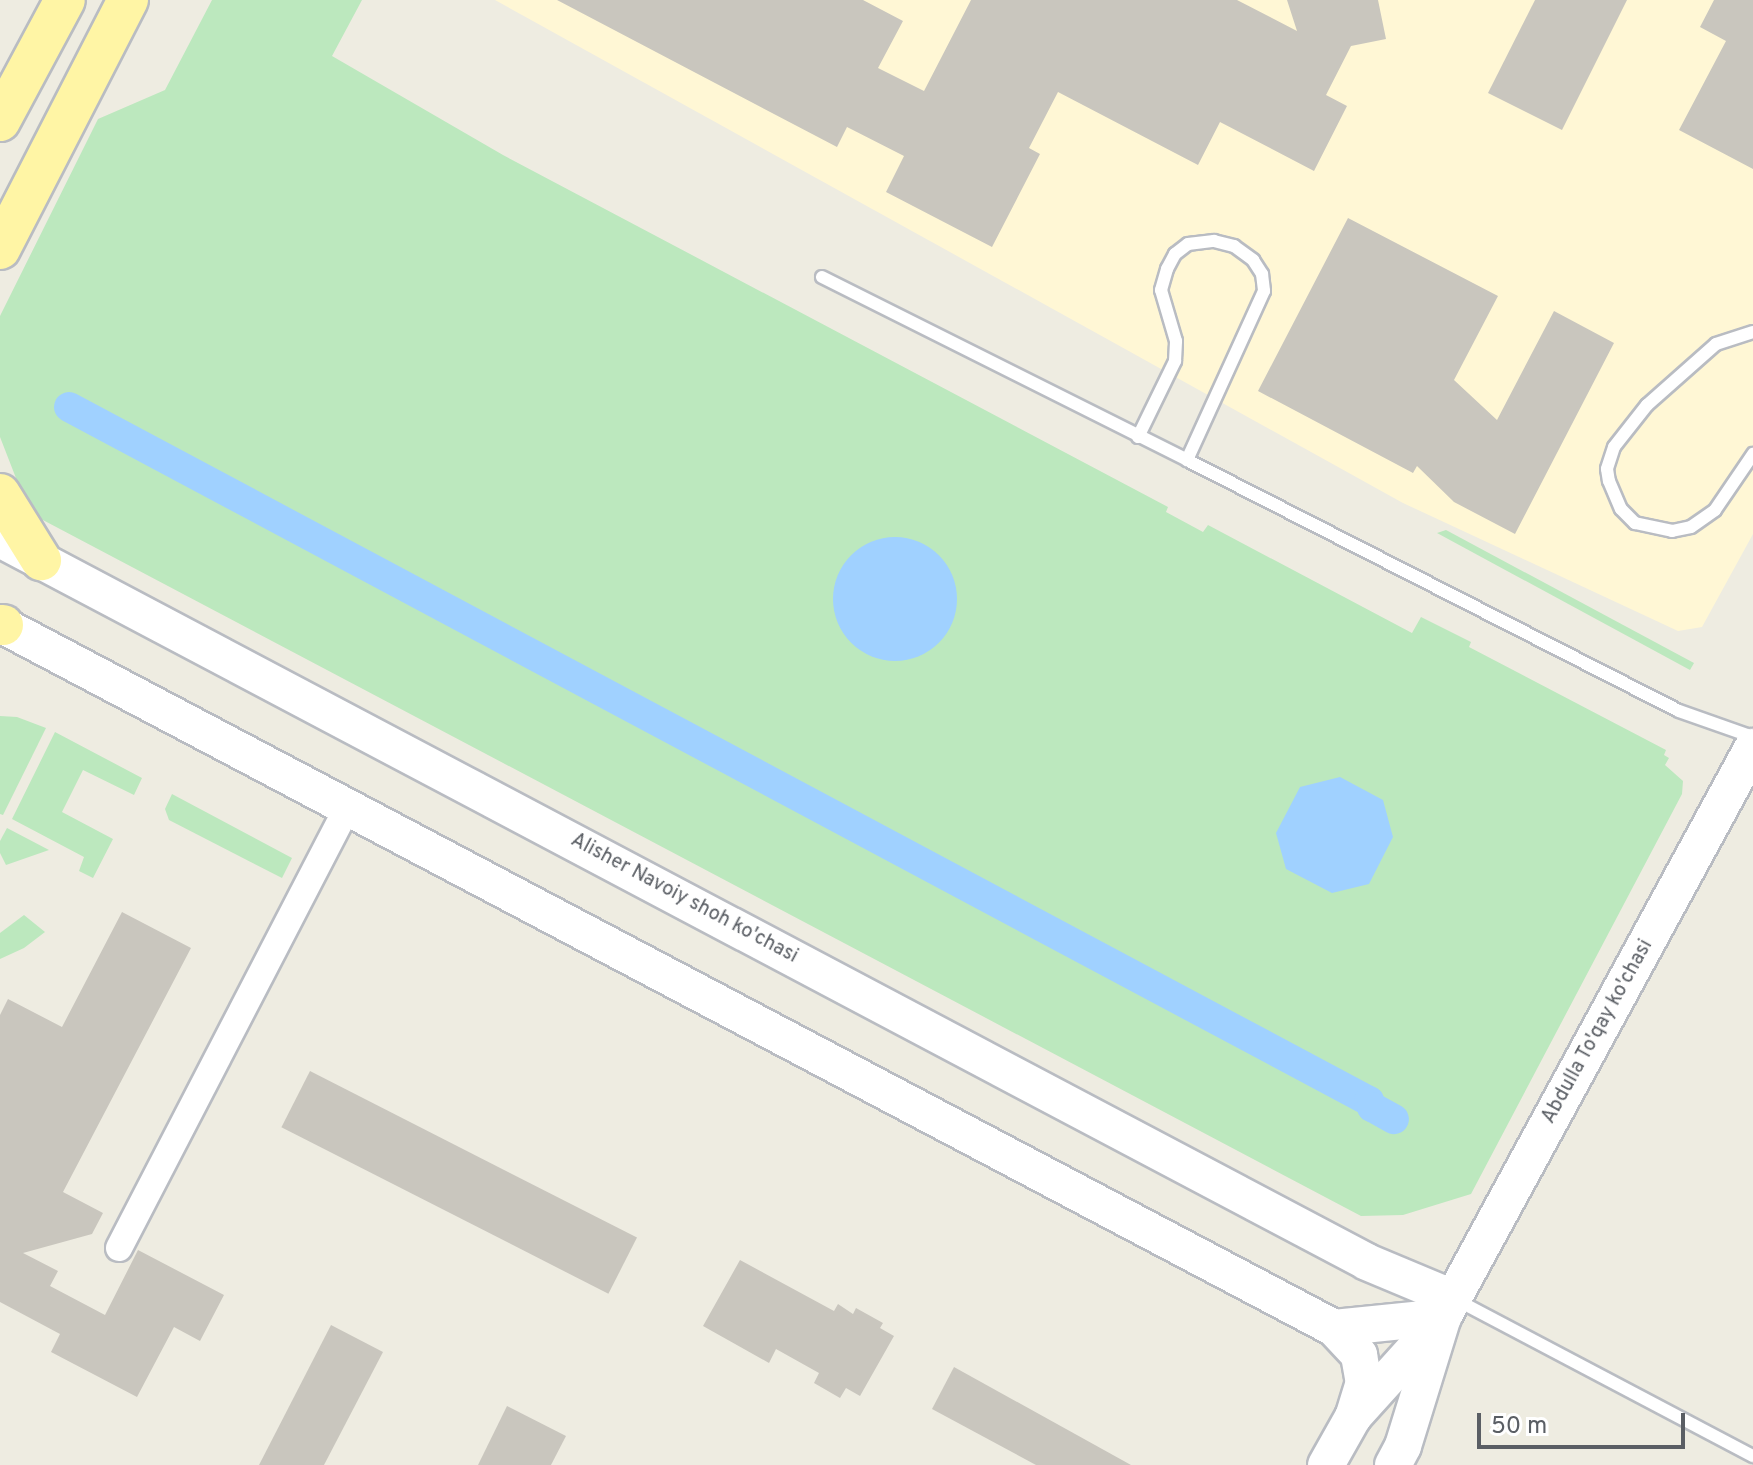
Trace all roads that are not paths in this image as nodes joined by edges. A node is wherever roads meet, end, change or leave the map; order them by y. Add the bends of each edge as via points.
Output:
1 (65, 0) edge
2 (128, 0) edge
3 (0, 121) edge
4 (0, 249) edge
5 (822, 277) dead end
6 (1753, 332) edge
7 (1138, 437) junction
8 (1753, 454) edge
9 (1187, 460) junction
10 (0, 494) edge
11 (0, 539) edge
12 (41, 560) junction
13 (1, 625) edge
14 (1753, 737) edge
15 (1753, 747) edge
16 (347, 808) junction
17 (119, 1248) dead end
18 (1448, 1308) junction
19 (1334, 1328) junction
20 (1353, 1417) junction
21 (1753, 1456) edge
22 (1326, 1465) edge
23 (1393, 1465) edge

1 - 3 main road
2 - 4 main road
5 - 7 lane
6 - 8 lane via 1716,344 1647,405 1614,447 1607,469 1621,509 1635,523 1672,531 1691,527 1715,510
7 - 9 lane
7 - 9 lane via 1175,361 1175,333 1161,290 1167,269 1188,244 1214,241 1234,246 1258,267 1264,291
9 - 14 lane via 1679,711
10 - 12 main road
11 - 12 main road, Alisher Navoiy shoh ko'chasi
12 - 18 main road, Alisher Navoiy shoh ko'chasi
13 - 16 main road
15 - 18 main road, Abdulla To'qay ko'chasi
16 - 17 street
16 - 19 main road
18 - 19 main road
18 - 20 main road
18 - 21 lane, Alisher Navoiy shoh ko'chasi
18 - 23 main road
19 - 20 main road via 1359,1355 1364,1382
20 - 22 main road

